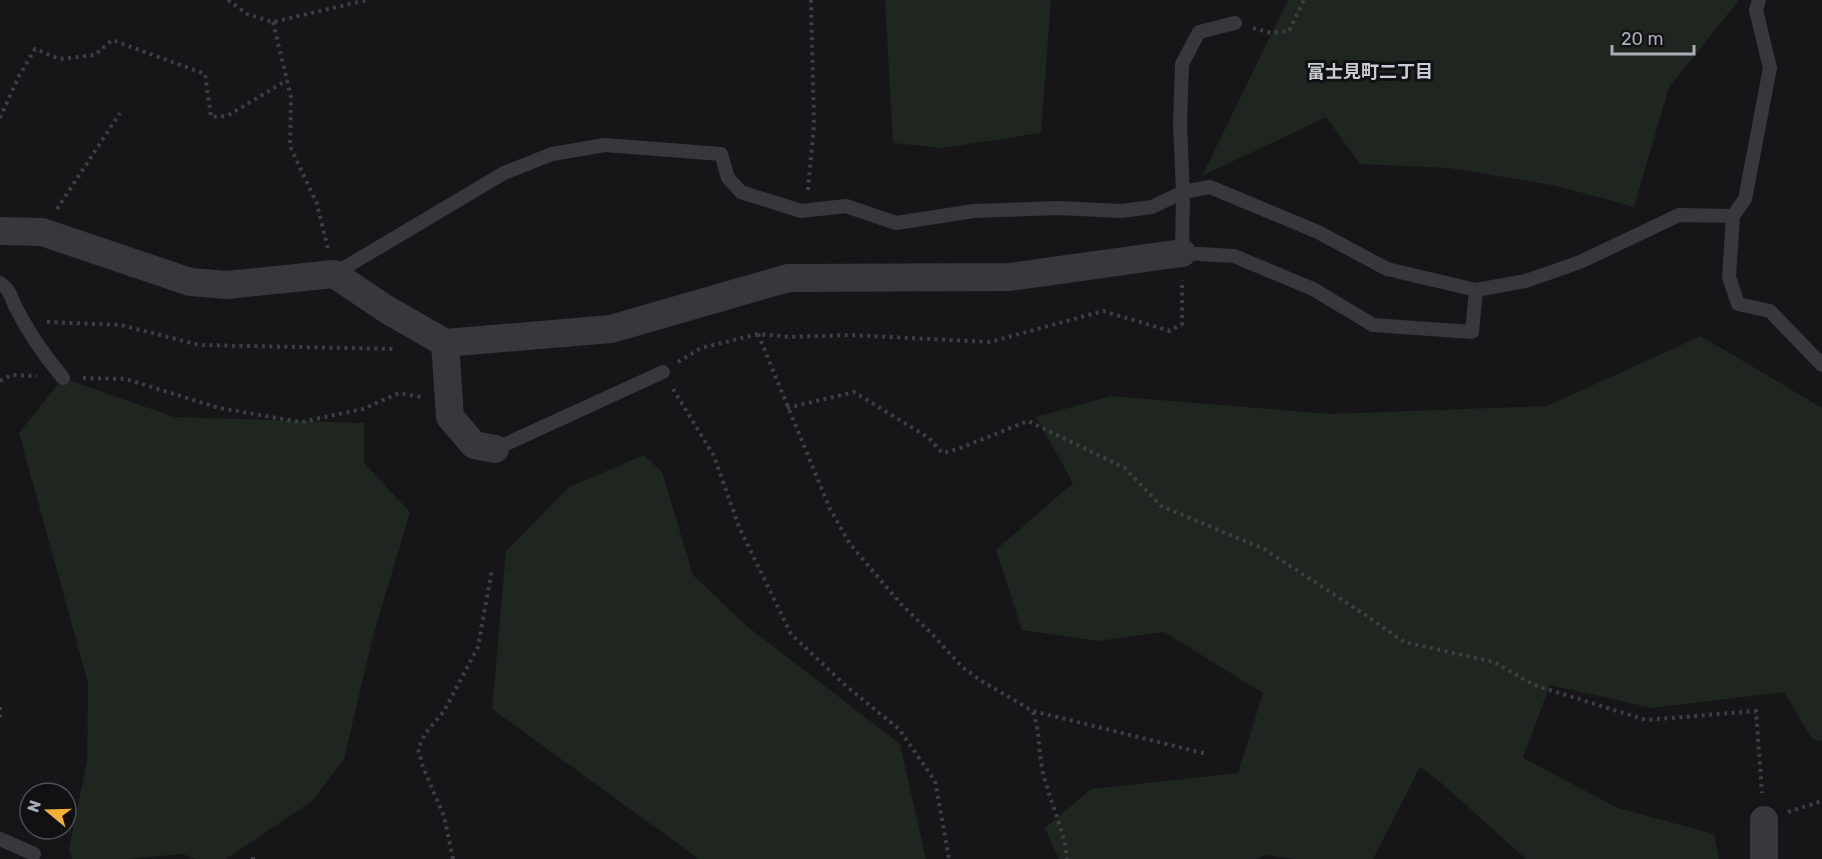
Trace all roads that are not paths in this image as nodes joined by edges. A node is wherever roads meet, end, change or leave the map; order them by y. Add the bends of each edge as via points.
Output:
1 (1759, 0) edge
2 (1235, 23) road end
3 (1183, 192) junction
4 (1732, 216) junction
5 (0, 231) edge
6 (1182, 253) junction
7 (334, 274) junction
8 (0, 283) edge
9 (1476, 290) junction
10 (445, 343) junction
11 (1822, 365) edge
12 (663, 372) road end
13 (63, 378) road end
14 (495, 449) joint
15 (1764, 820) road end
16 (0, 839) edge
17 (34, 854) dead end
18 (1764, 859) edge

1 - 4 lane via 1756,10 1770,68 1745,199
2 - 3 lane via 1199,32 1182,64
3 - 6 lane
3 - 7 lane via 1152,207 1121,212 1059,208 974,211 896,223 846,206 801,211 741,192 728,178 721,154 605,145 552,154 504,173
3 - 9 lane via 1210,187 1318,232 1387,269
4 - 9 lane via 1678,215 1580,262 1526,281
4 - 11 lane via 1729,277 1738,304 1770,311
5 - 7 street via 42,232 190,282 227,285
6 - 9 lane via 1233,256 1313,289 1373,325 1472,332
6 - 10 street via 1009,277 788,278 611,329
7 - 10 street
8 - 13 lane via 6,286 22,321
10 - 14 street via 450,417 474,445
12 - 14 lane
15 - 18 street
16 - 17 lane

